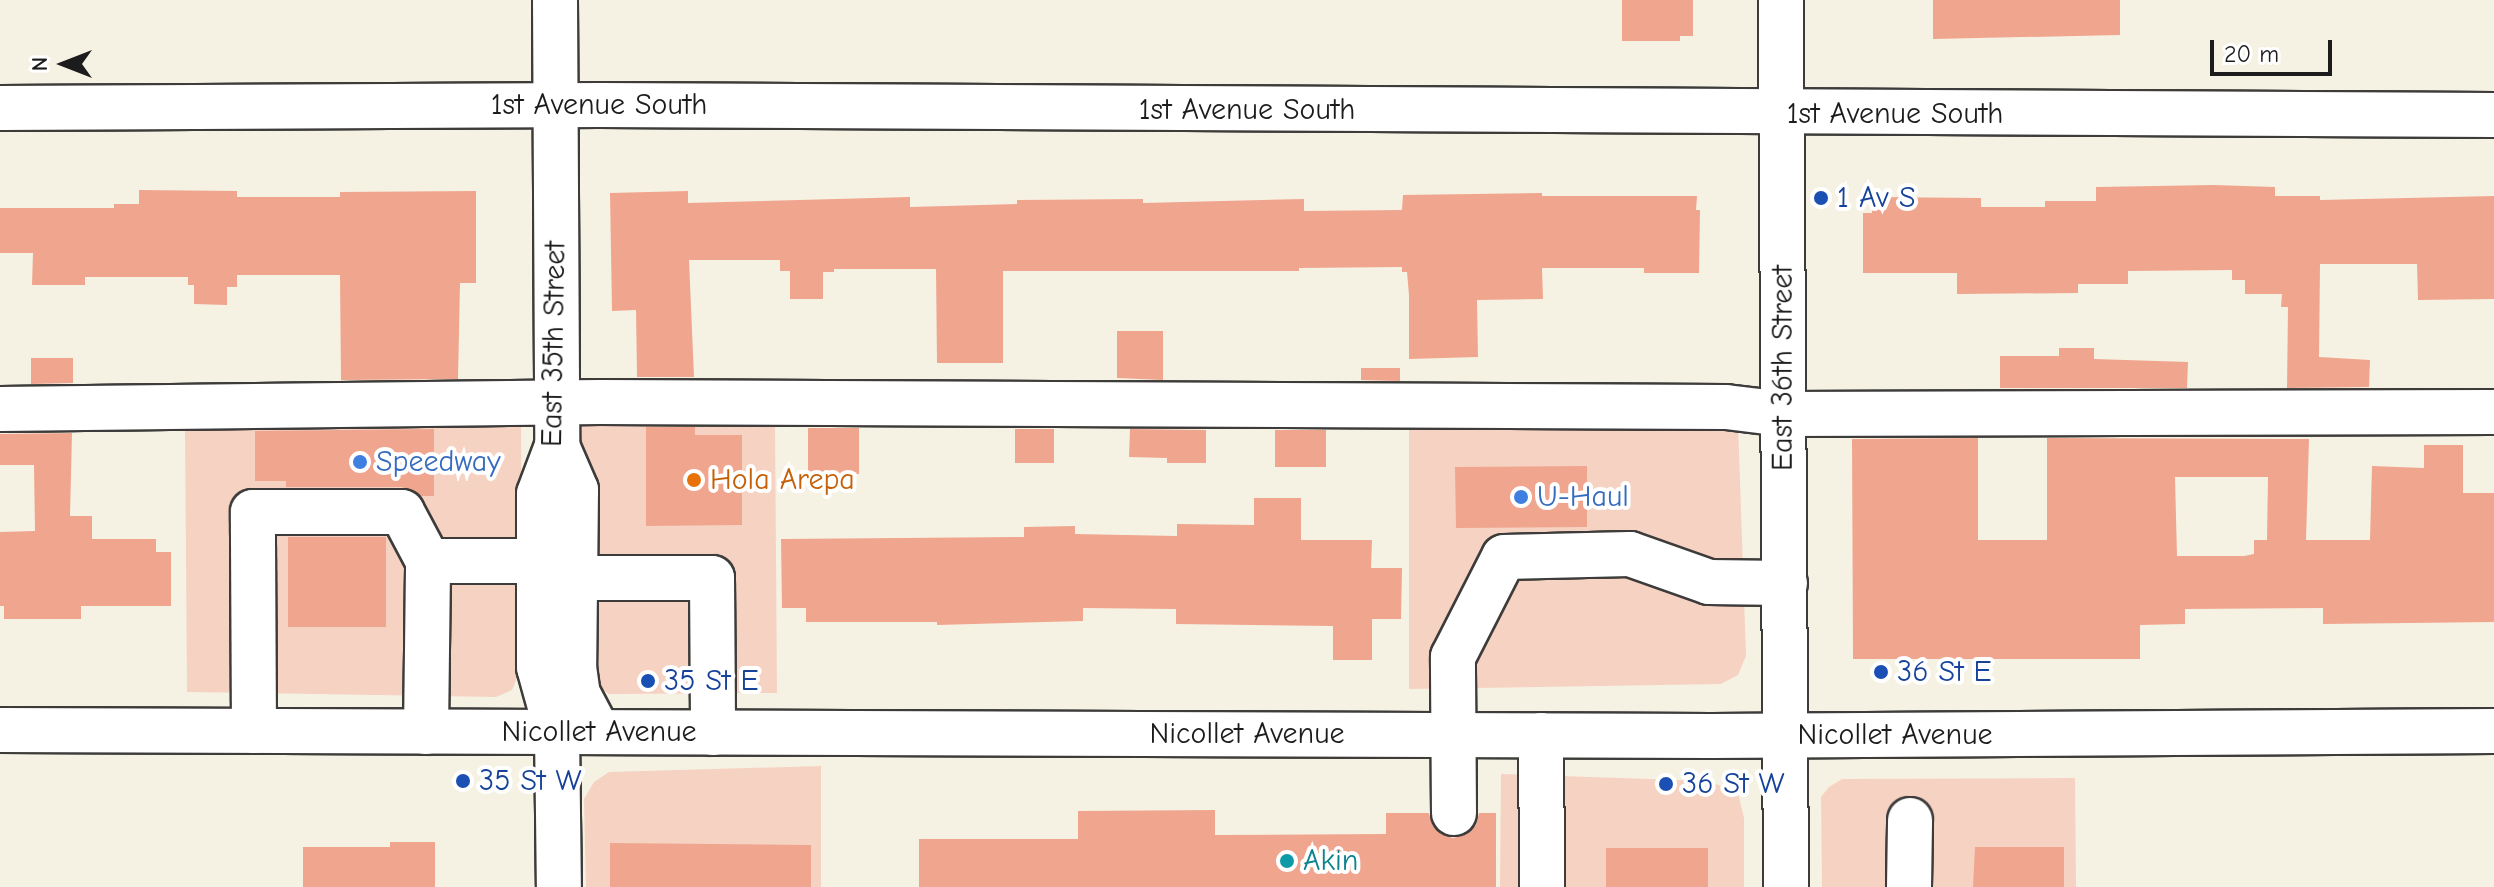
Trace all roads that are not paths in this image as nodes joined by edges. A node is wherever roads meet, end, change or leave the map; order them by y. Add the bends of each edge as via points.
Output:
1 (555, 0) edge
2 (1781, 0) edge
3 (555, 105) junction
4 (0, 108) edge
5 (1782, 113) junction
6 (2494, 115) edge
7 (557, 402) junction
8 (0, 409) edge
9 (2494, 412) edge
10 (1783, 414) junction
11 (428, 561) junction
12 (556, 570) junction
13 (1785, 583) junction
14 (0, 730) edge
15 (254, 731) junction
16 (2494, 731) edge
17 (426, 732) junction
18 (578, 732) junction
19 (713, 733) junction
20 (1454, 735) junction
21 (1541, 735) junction
22 (1786, 736) junction
23 (1454, 813) dead end
24 (1910, 820) dead end
25 (559, 887) edge
26 (1542, 887) edge
27 (1786, 887) edge
28 (1909, 887) edge

1 - 3 street, East 35th Street
2 - 5 street, East 36th Street
3 - 4 street, 1st Avenue South
3 - 5 street, 1st Avenue South
3 - 7 street, East 35th Street
5 - 6 street, 1st Avenue South
5 - 10 street, East 36th Street
7 - 8 street
7 - 10 street via 1726,407
7 - 12 street, East 35th Street via 557,446 576,490
9 - 10 street
10 - 13 street, East 36th Street
11 - 12 street
11 - 15 street via 402,512 253,512
11 - 17 street
12 - 18 street via 539,667
12 - 19 street via 712,578
13 - 20 street via 1709,582 1630,554 1504,557 1453,657
13 - 22 street, East 36th Street
14 - 15 street, Nicollet Avenue
15 - 17 street, Nicollet Avenue
16 - 22 street, Nicollet Avenue
17 - 18 street, Nicollet Avenue
18 - 19 street, Nicollet Avenue
18 - 25 street
19 - 20 street, Nicollet Avenue
20 - 21 street, Nicollet Avenue
20 - 23 street
21 - 22 street, Nicollet Avenue
21 - 26 street
22 - 27 street, East 36th Street
24 - 28 street

